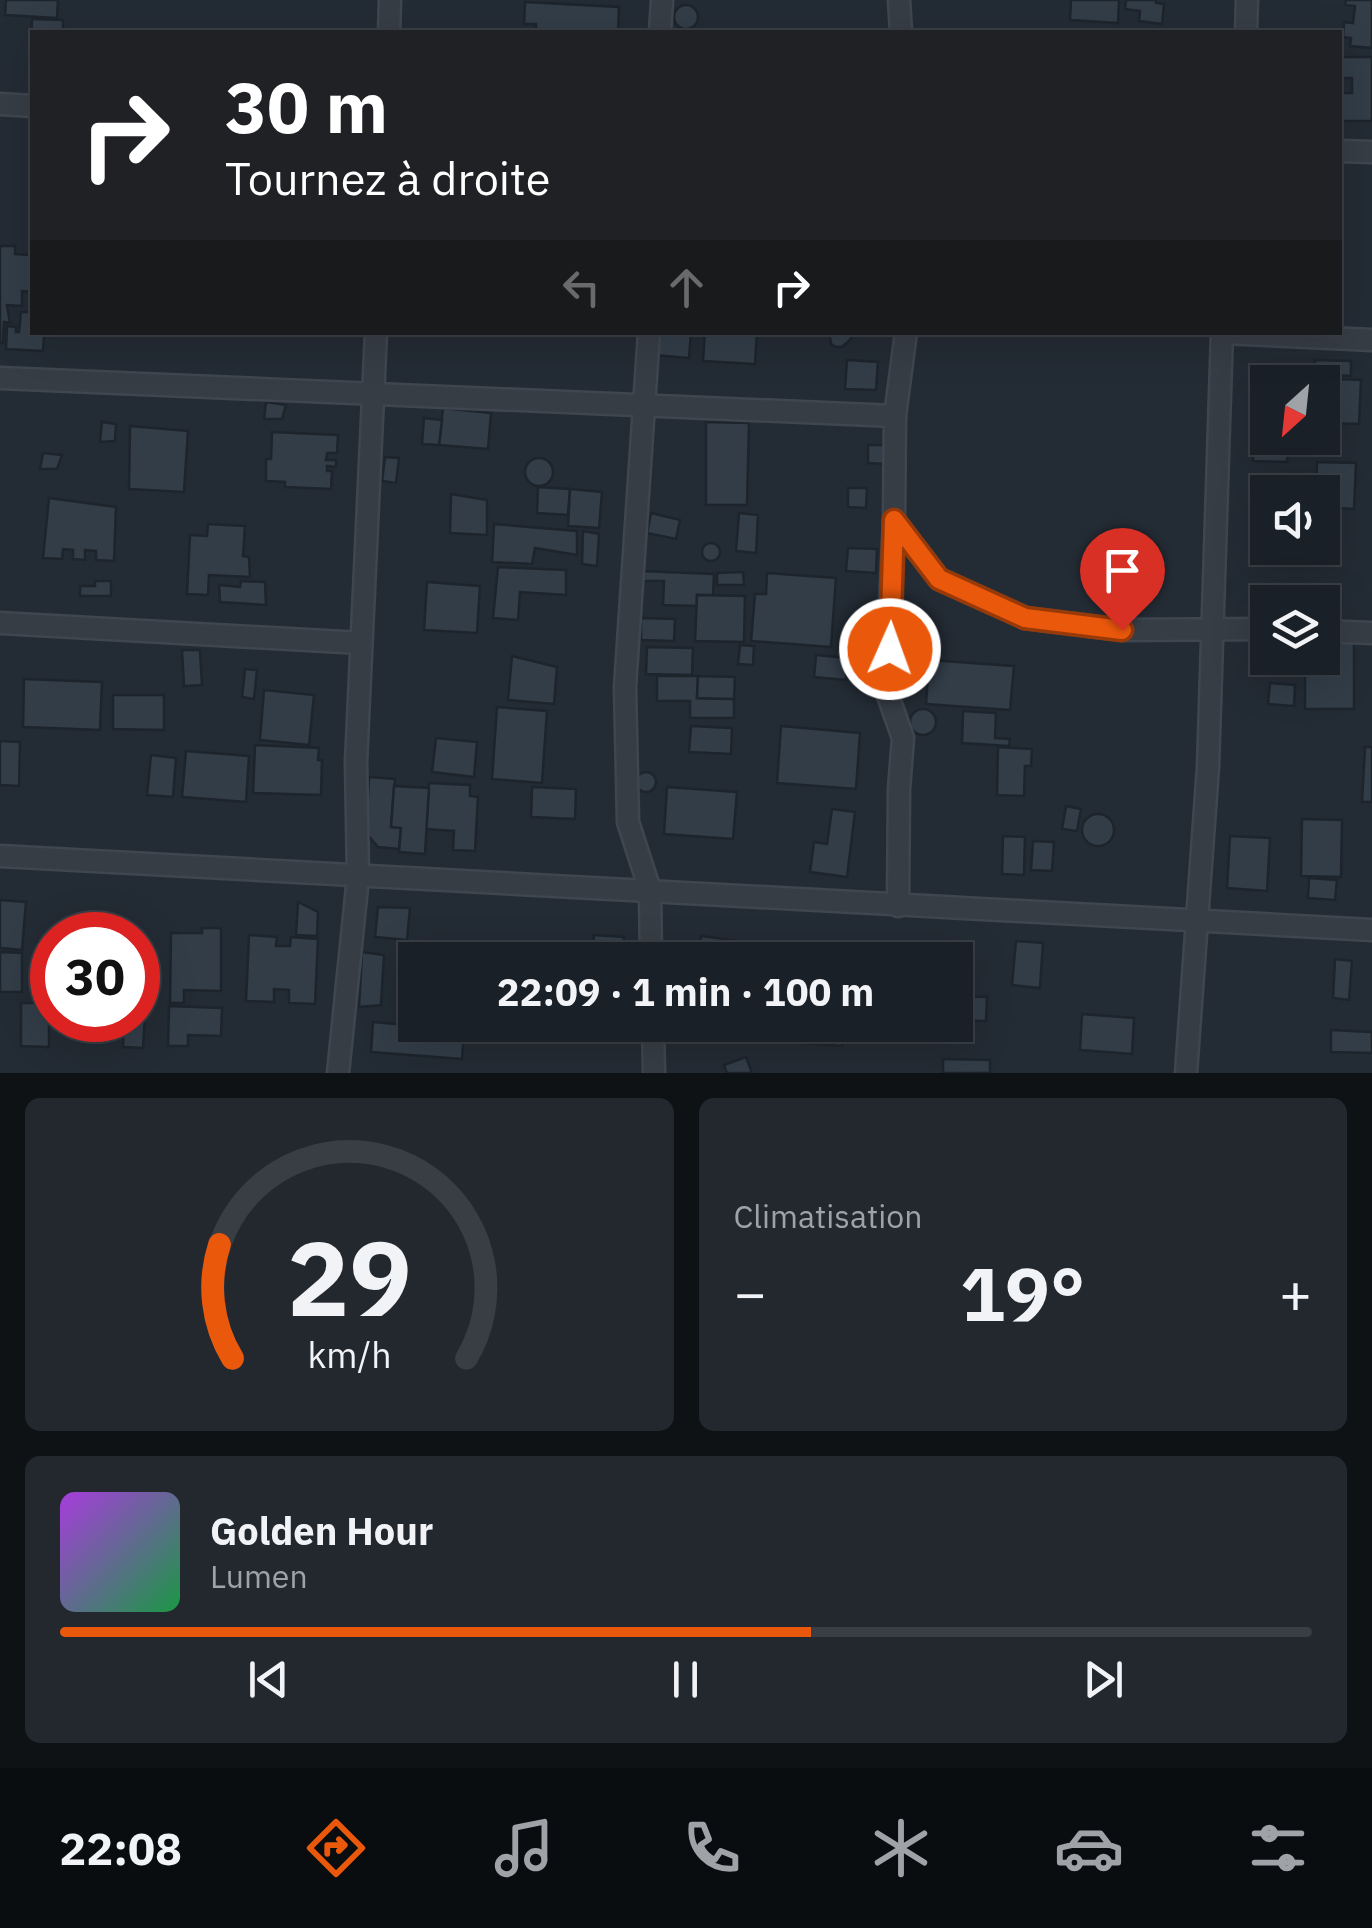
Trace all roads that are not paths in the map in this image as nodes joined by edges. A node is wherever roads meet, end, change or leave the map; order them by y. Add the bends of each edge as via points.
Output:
1 (390, 0) edge
2 (662, 0) edge
3 (899, 0) edge
4 (1247, 0) edge
5 (388, 30) edge
6 (660, 30) edge
7 (901, 30) edge
8 (1246, 30) edge
9 (0, 104) edge
10 (30, 106) edge
11 (1342, 151) edge
12 (1372, 152) edge
13 (376, 335) edge
14 (649, 335) edge
15 (906, 335) edge
16 (1222, 335) edge
17 (1265, 335) edge
18 (1372, 340) edge
19 (0, 378) edge
20 (374, 392) junction
21 (644, 403) junction
22 (895, 416) junction
23 (894, 520) junction
24 (0, 624) edge
25 (1212, 627) junction
26 (1250, 628) edge
27 (1340, 632) edge
28 (1372, 633) edge
29 (361, 642) junction
30 (0, 856) edge
31 (358, 876) junction
32 (650, 890) junction
33 (898, 906) junction
34 (1196, 918) junction
35 (1372, 930) edge
36 (651, 942) edge
37 (653, 1042) edge
38 (338, 1073) edge
39 (654, 1073) edge
40 (1186, 1073) edge

1 - 5 street
2 - 6 street
3 - 7 street
4 - 8 street
9 - 10 street
11 - 12 street
13 - 20 street
14 - 21 street
15 - 22 street
16 - 25 street
17 - 18 street
19 - 20 street
20 - 21 street
20 - 29 street
21 - 22 street
21 - 32 street via 625,687 628,822
22 - 23 street
23 - 25 street via 939,579 1025,618 1122,630
23 - 33 street via 886,690 903,738
24 - 29 street
25 - 26 street
25 - 34 street
27 - 28 street
29 - 31 street
30 - 31 street
31 - 32 street
31 - 38 street
32 - 33 street
32 - 36 street
33 - 34 street
34 - 35 street
34 - 40 street
37 - 39 street

